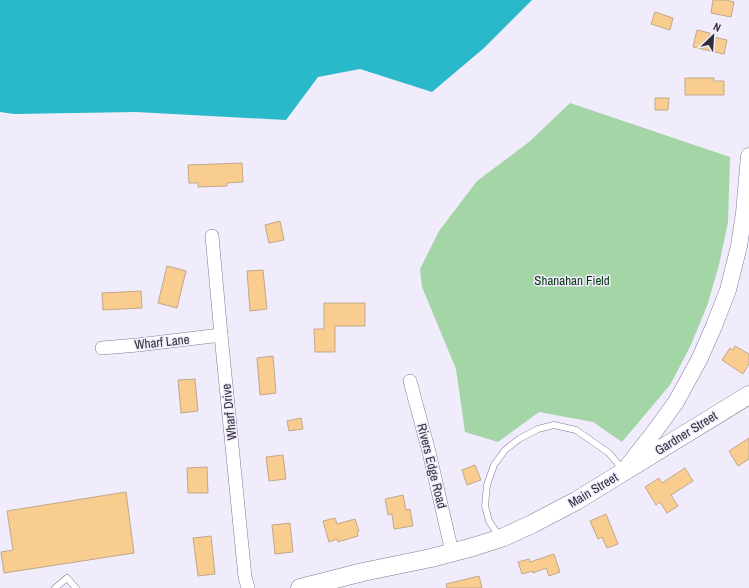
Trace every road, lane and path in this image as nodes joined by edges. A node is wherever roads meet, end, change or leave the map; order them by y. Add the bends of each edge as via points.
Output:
1 (749, 156) edge
2 (212, 236) dead end
3 (221, 335) junction
4 (102, 348) dead end
5 (410, 381) dead end
6 (749, 395) edge
7 (624, 472) junction
8 (500, 538) junction
9 (452, 552) junction
10 (55, 588) edge
11 (76, 588) edge
12 (248, 588) edge
13 (300, 588) edge

1 - 7 street, Main Street via 739,246 728,290 714,326 676,402
2 - 3 street, Wharf Drive
3 - 4 street, Wharf Lane
3 - 12 street, Wharf Drive
5 - 9 street, Rivers Edge Road
6 - 7 main road, Gardner Street
7 - 8 main road, Main Street via 576,501
7 - 8 lane via 609,453 576,430 554,425 519,438 505,450 494,465 487,485 485,506 489,521
8 - 9 main road, Main Street
9 - 13 main road, Main Street
10 - 11 lane via 67,578

